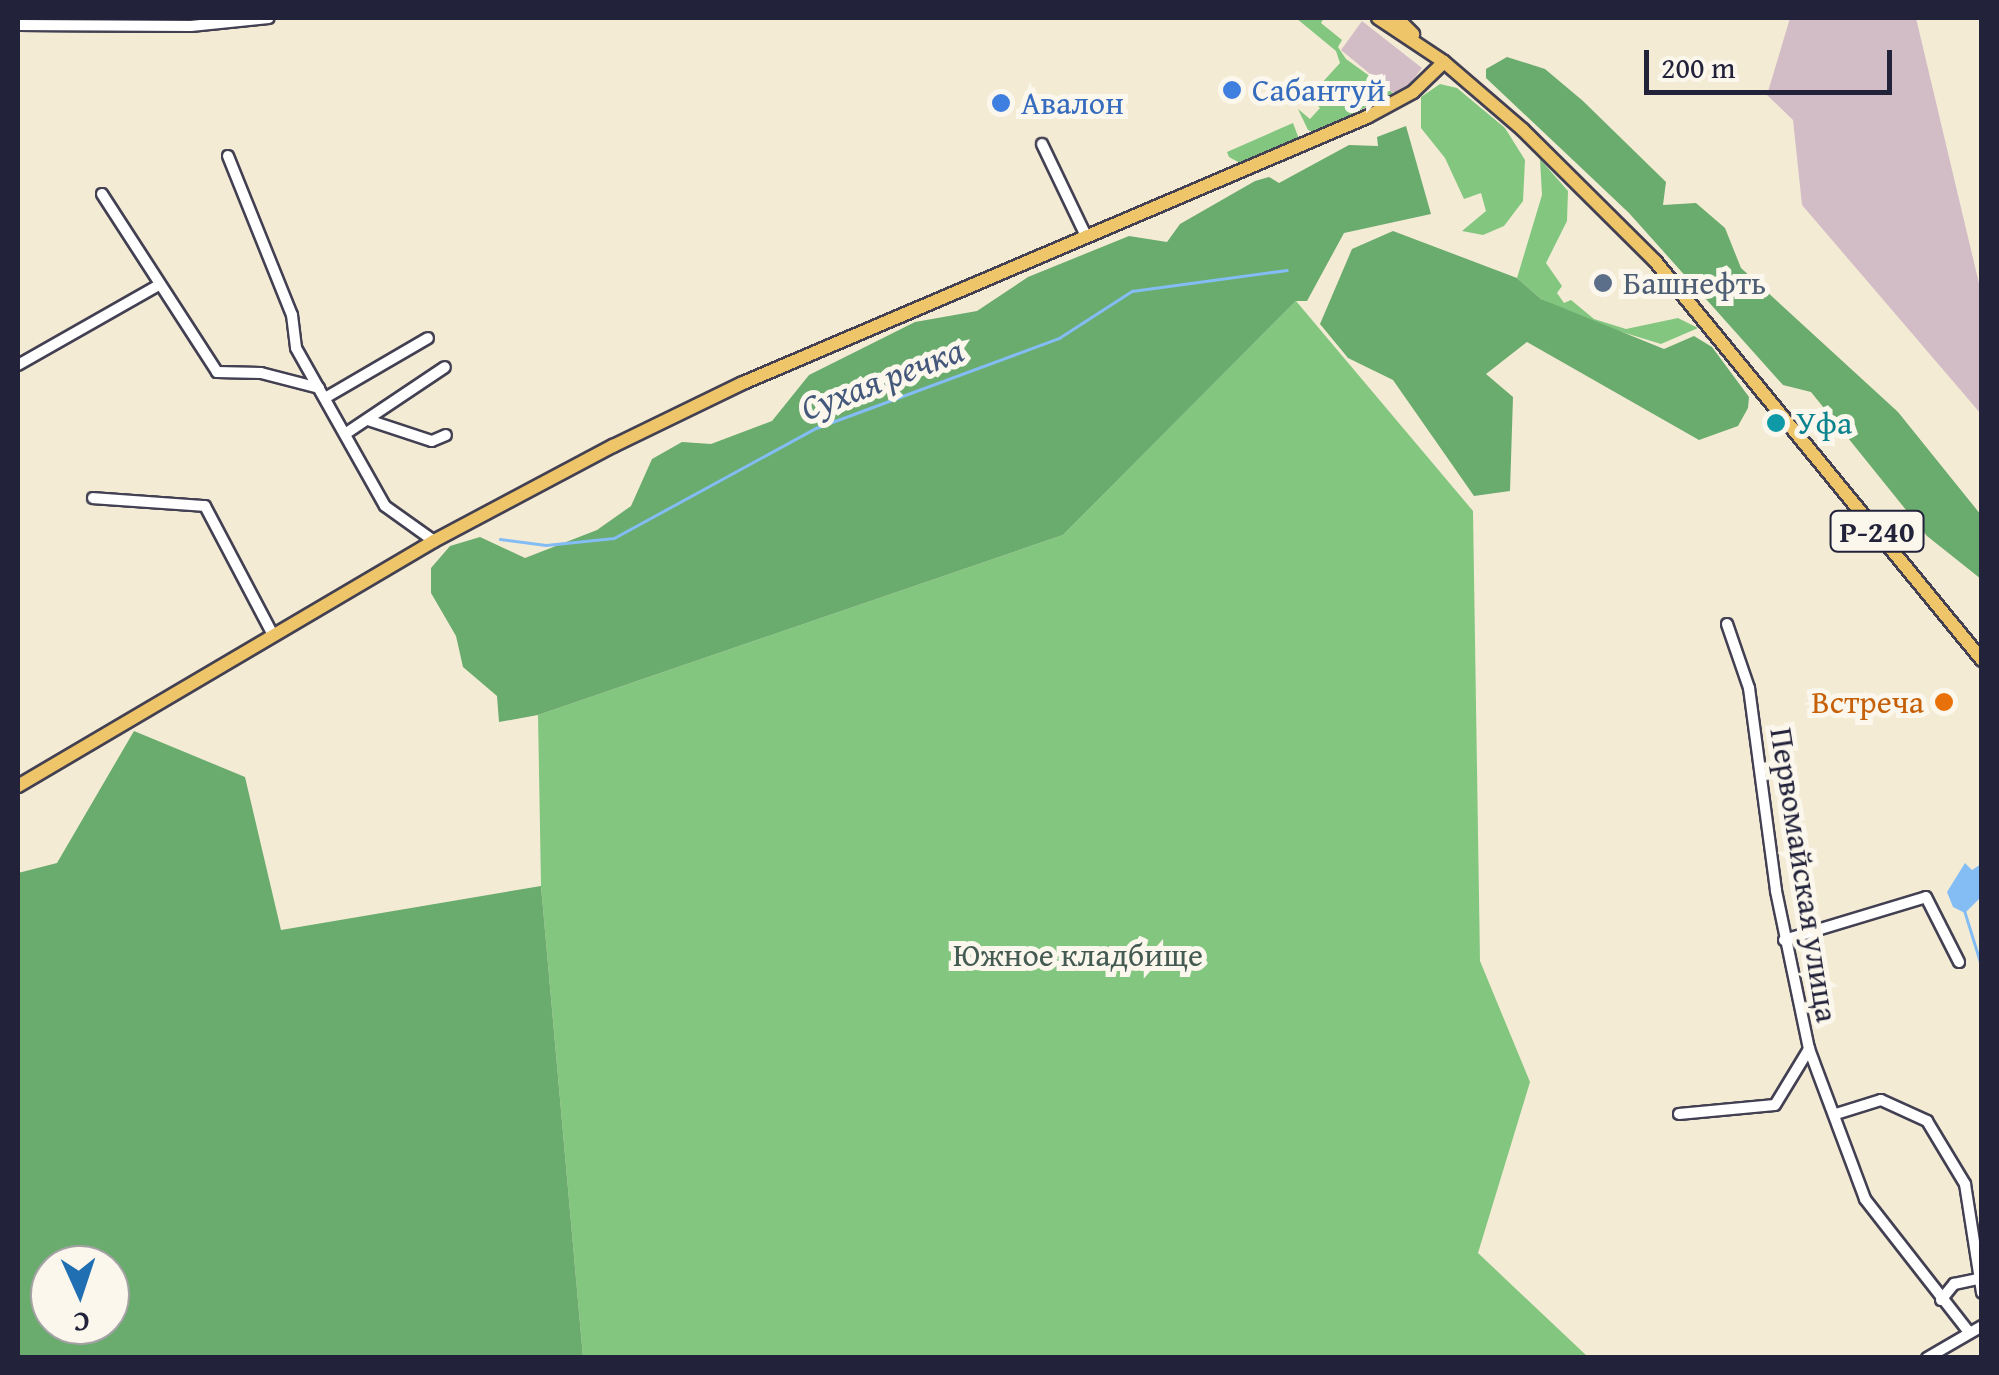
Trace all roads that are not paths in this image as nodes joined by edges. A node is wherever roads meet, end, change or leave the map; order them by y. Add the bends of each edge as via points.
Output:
1 (269, 18) edge
2 (1378, 18) edge
3 (1397, 18) edge
4 (18, 26) edge
5 (1440, 59) junction
6 (1042, 144) dead end
7 (228, 156) dead end
8 (102, 194) dead end
9 (1086, 236) junction
10 (159, 285) junction
11 (428, 338) dead end
12 (18, 364) edge
13 (445, 367) dead end
14 (322, 393) junction
15 (368, 420) junction
16 (345, 434) junction
17 (446, 435) dead end
18 (93, 498) dead end
19 (434, 541) junction
20 (1727, 624) dead end
21 (273, 635) junction
22 (1982, 660) edge
23 (18, 786) edge
24 (1784, 940) junction
25 (1959, 962) dead end
26 (1808, 1049) junction
27 (1679, 1114) dead end
28 (1836, 1114) junction
29 (1978, 1279) junction
30 (1982, 1293) edge
31 (1941, 1300) junction
32 (1982, 1326) edge
33 (1969, 1332) junction
34 (1927, 1358) edge

1 - 4 street via 191,26
2 - 5 main road
3 - 5 main road
5 - 9 main road via 1384,108
5 - 22 main road, Р-240 via 1620,225
6 - 9 street
7 - 14 street via 292,315 296,348
8 - 10 street
9 - 19 main road via 743,383
10 - 12 street
10 - 14 street via 217,372 261,373
11 - 14 street
13 - 15 street
14 - 16 street
15 - 16 street
15 - 17 street via 432,441
16 - 19 street via 385,506
18 - 21 street via 205,506
19 - 21 main road
20 - 24 street, Первомайская улица via 1749,688
21 - 23 main road
24 - 25 street via 1926,897
24 - 26 street, Первомайская улица
26 - 27 street via 1776,1105
26 - 28 street, Первомайская улица
28 - 29 street via 1881,1100 1927,1121 1964,1184
28 - 31 street, Первомайская улица via 1866,1199
29 - 30 street
29 - 31 street via 1954,1284
31 - 33 street, Первомайская улица
32 - 33 street
33 - 34 street

